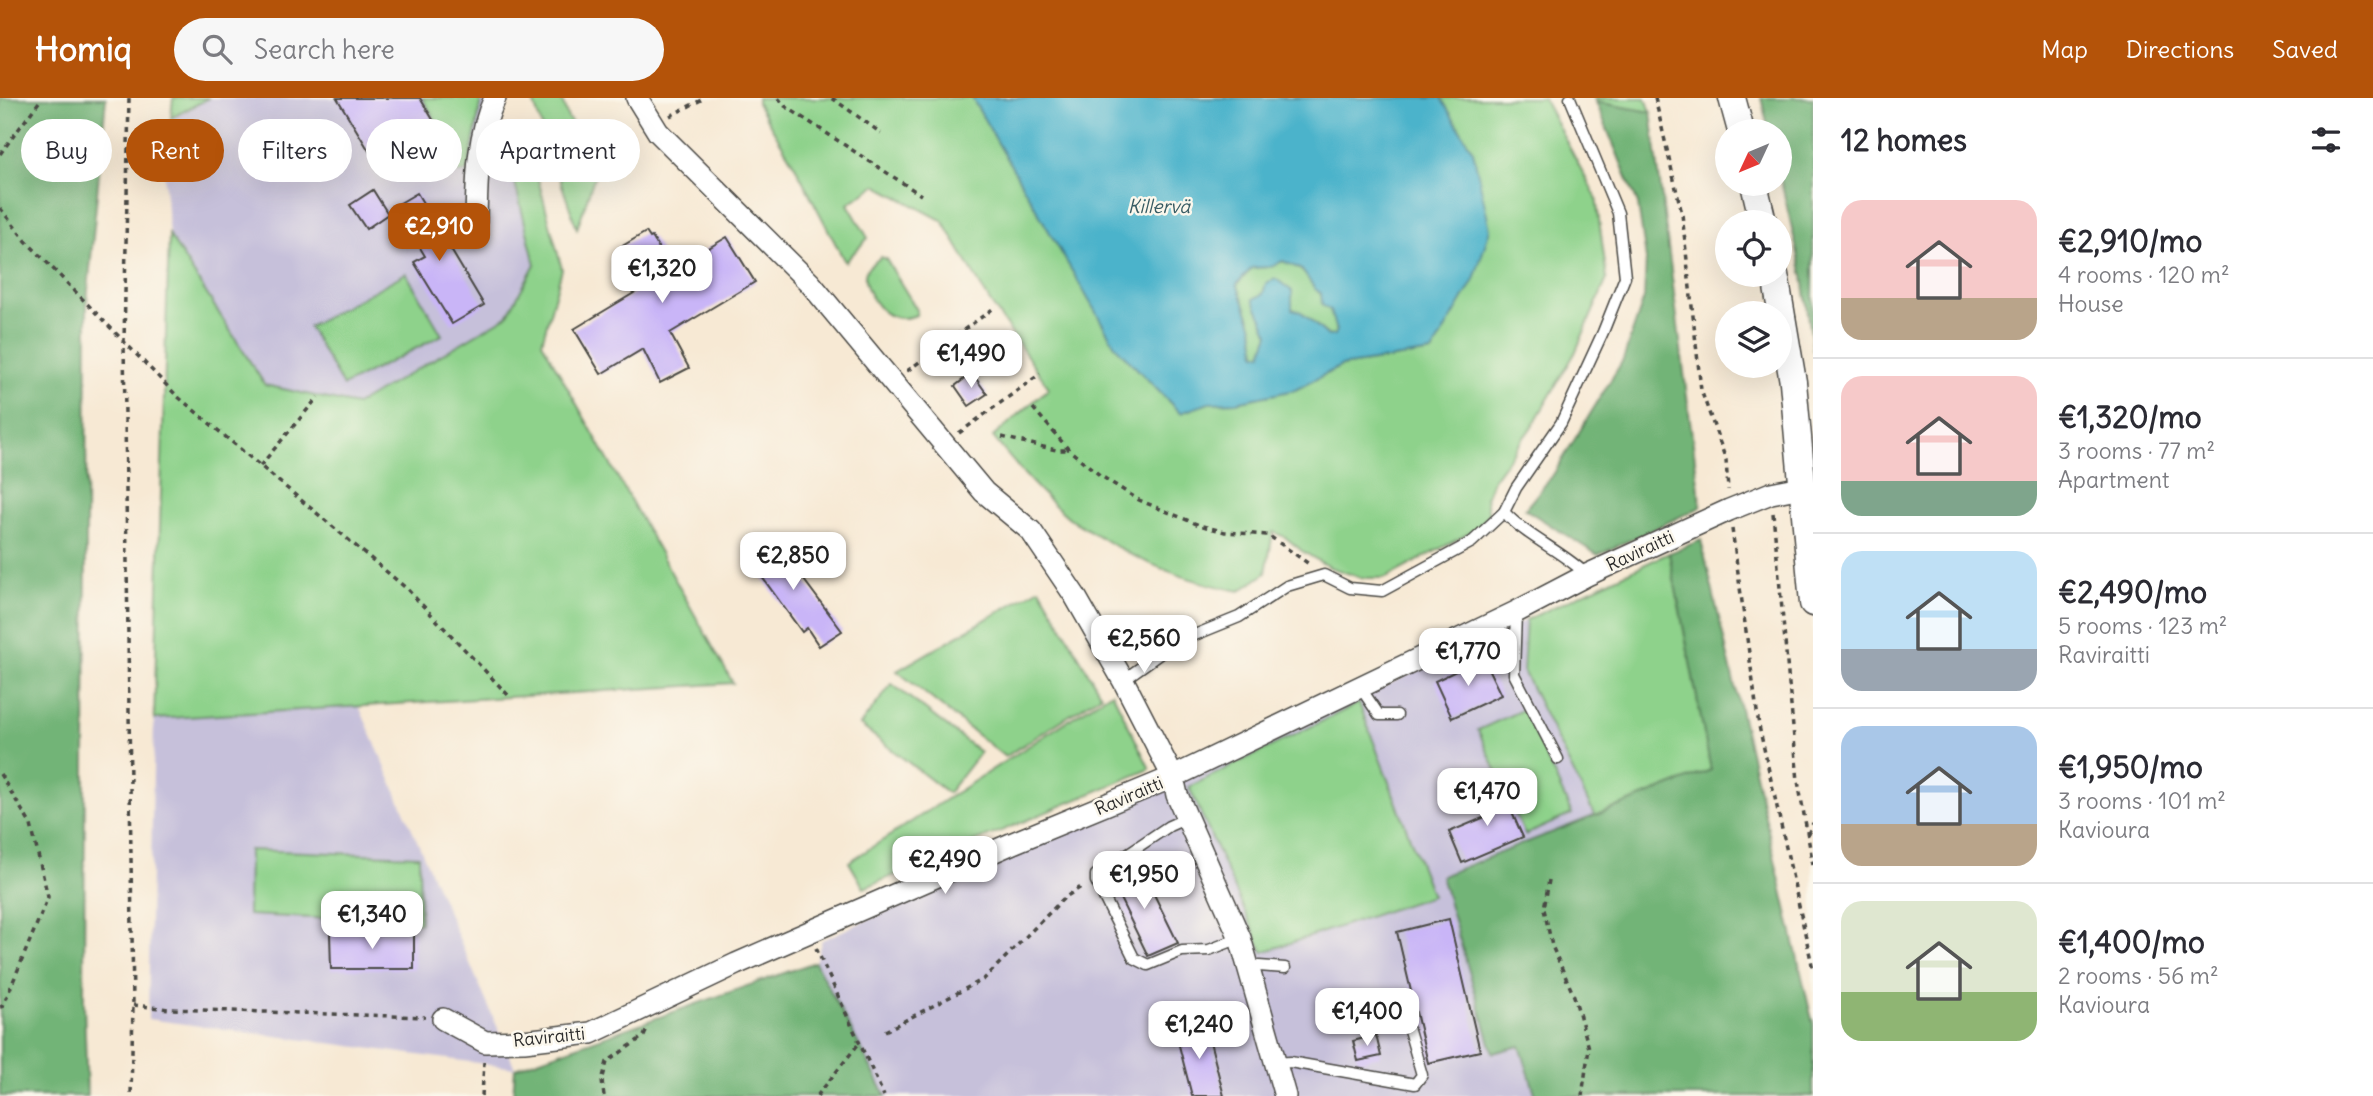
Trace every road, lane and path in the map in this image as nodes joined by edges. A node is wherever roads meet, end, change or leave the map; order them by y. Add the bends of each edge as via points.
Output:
1 (42, 98) edge
2 (129, 98) edge
3 (495, 98) edge
4 (637, 98) edge
5 (705, 98) edge
6 (778, 98) edge
7 (832, 98) edge
8 (1570, 98) edge
9 (1655, 98) edge
10 (1732, 98) edge
11 (1738, 119) edge
12 (658, 132) junction
13 (881, 133) dead end
14 (0, 155) edge
15 (921, 195) dead end
16 (0, 208) edge
17 (476, 220) dead end
18 (1777, 287) edge
19 (994, 308) dead end
20 (124, 342) junction
21 (1040, 374) dead end
22 (891, 382) junction
23 (318, 397) dead end
24 (1033, 408) dead end
25 (1002, 436) dead end
26 (943, 444) junction
27 (1069, 450) junction
28 (260, 466) junction
29 (1802, 487) junction
30 (1771, 493) junction
31 (1729, 510) junction
32 (1504, 512) junction
33 (1324, 575) junction
34 (1587, 575) junction
35 (1813, 603) edge
36 (1517, 612) junction
37 (1123, 680) junction
38 (1360, 687) junction
39 (510, 697) dead end
40 (1396, 715) dead end
41 (1558, 759) dead end
42 (0, 774) edge
43 (1173, 777) junction
44 (1186, 818) junction
45 (1813, 823) edge
46 (1807, 836) junction
47 (1813, 865) edge
48 (1096, 874) junction
49 (1549, 880) dead end
50 (809, 932) junction
51 (1240, 938) junction
52 (1249, 967) junction
53 (1285, 968) dead end
54 (1813, 969) edge
55 (662, 1000) junction
56 (133, 1005) junction
57 (0, 1007) edge
58 (443, 1019) joint
59 (1409, 1030) dead end
60 (885, 1031) dead end
61 (485, 1042) junction
62 (860, 1042) junction
63 (1275, 1063) junction
64 (131, 1096) edge
65 (482, 1096) edge
66 (604, 1096) edge
67 (817, 1096) edge
68 (884, 1096) edge
69 (1285, 1096) edge
70 (1582, 1096) edge

1 - 14 path
2 - 20 path
3 - 17 street via 486,117 477,168
4 - 12 street
5 - 12 path via 669,117
6 - 15 path
7 - 13 path
8 - 32 lane via 1618,213 1625,277 1561,424
9 - 31 path via 1682,214 1701,390 1726,460
10 - 11 street
12 - 22 street via 810,283
16 - 20 path
18 - 29 street via 1793,382
19 - 22 path
20 - 28 path via 177,396
20 - 56 path
21 - 26 path
22 - 26 street
23 - 28 path
24 - 27 path
25 - 27 path
26 - 37 street via 984,492 1031,531
27 - 33 path via 1139,499 1199,525 1268,536
28 - 39 path via 406,587
29 - 30 street, Raviraitti
29 - 35 street
30 - 31 street, Raviraitti
30 - 46 path
31 - 34 street, Raviraitti
31 - 54 path via 1759,726
32 - 33 lane via 1472,542 1382,591 1350,588
32 - 34 lane
33 - 37 lane via 1287,586 1239,617 1175,643
34 - 36 street, Raviraitti
36 - 38 street, Raviraitti
36 - 41 lane via 1514,674
37 - 43 street
38 - 40 lane via 1378,715
38 - 43 street, Raviraitti
42 - 57 path via 31,825 48,897
43 - 44 street
43 - 50 street, Raviraitti
44 - 48 lane
44 - 51 street
45 - 46 path
46 - 47 path
48 - 51 lane via 1134,958 1148,965 1182,951 1209,950
48 - 60 path via 1064,898 984,979
49 - 70 path via 1544,909 1552,946 1574,996 1589,1048
50 - 55 street, Raviraitti
50 - 62 path
51 - 52 street
52 - 53 lane
52 - 63 street
55 - 61 street, Raviraitti via 591,1033
55 - 66 path via 643,1036 607,1062
56 - 58 path
56 - 64 path
58 - 61 street
59 - 63 lane via 1422,1074 1415,1084
61 - 65 path
62 - 67 path
62 - 68 path
63 - 69 street

